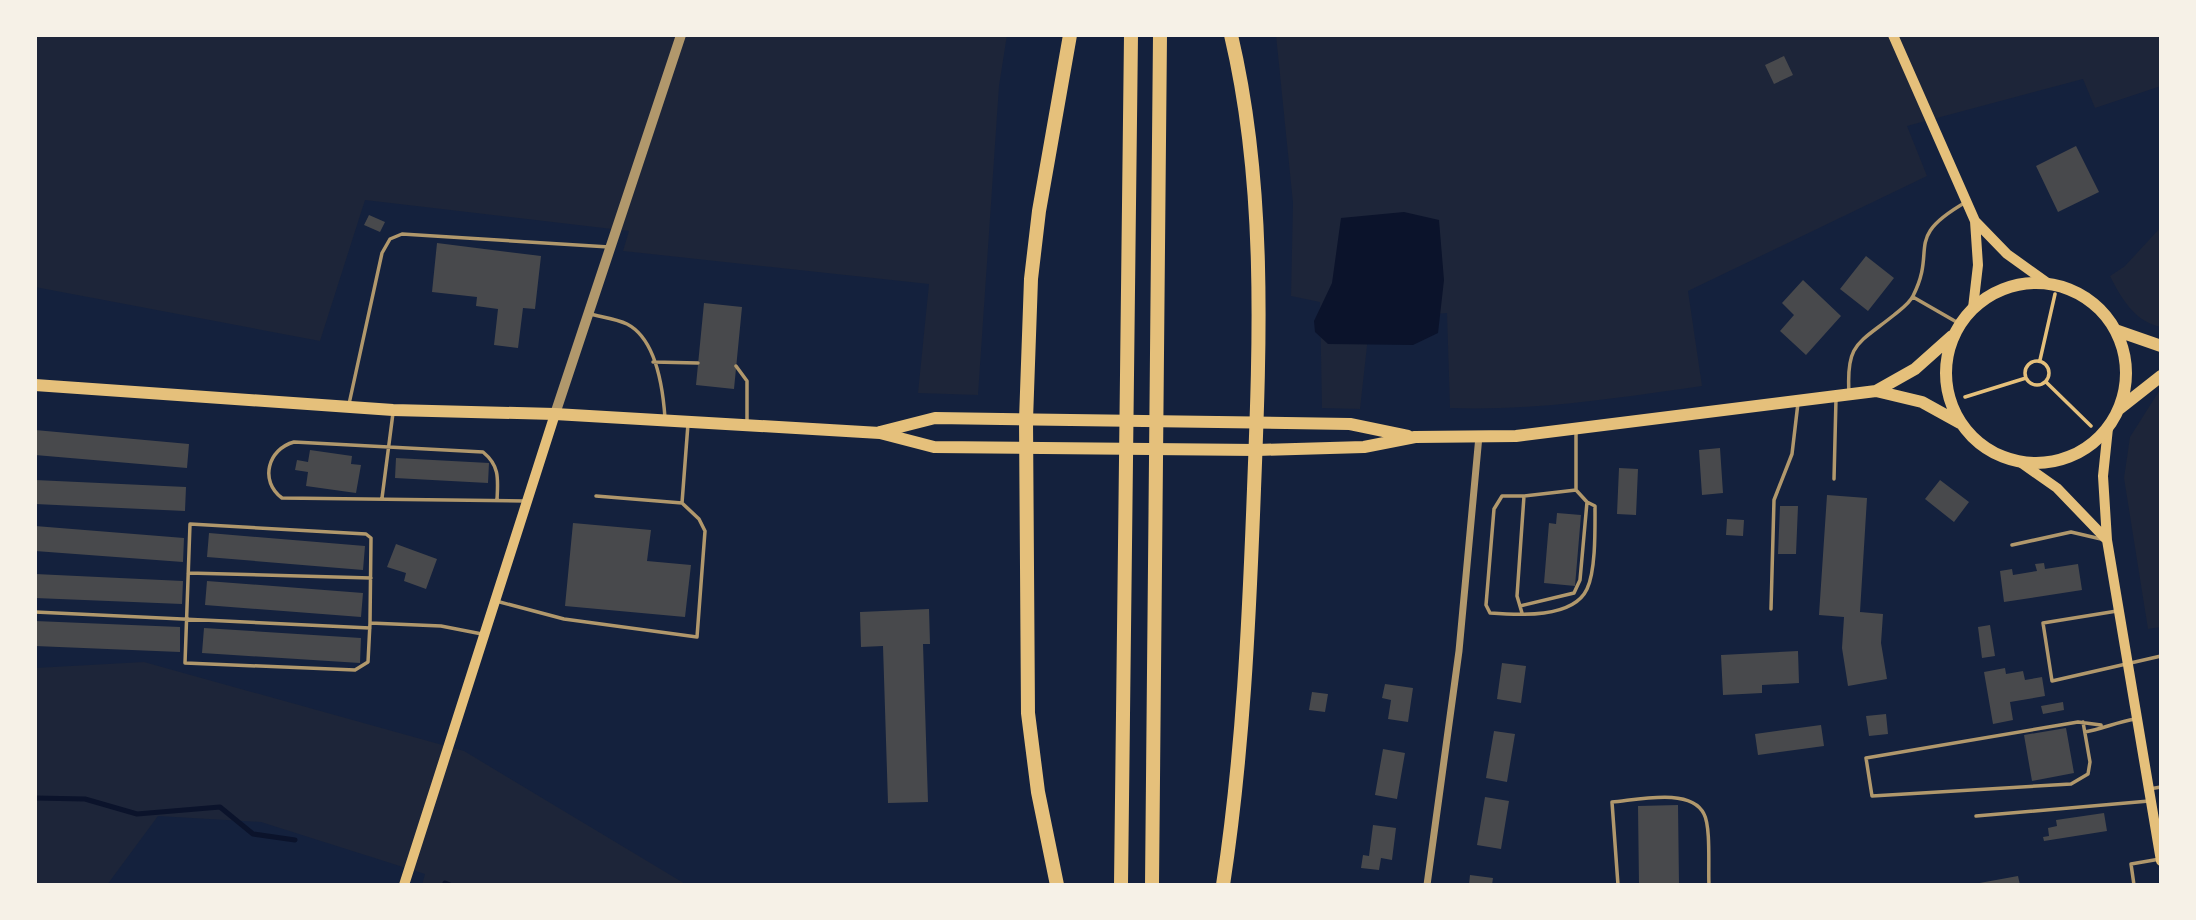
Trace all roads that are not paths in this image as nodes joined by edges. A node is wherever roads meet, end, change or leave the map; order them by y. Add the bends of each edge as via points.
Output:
1 (681, 35) edge
2 (1070, 35) edge
3 (1131, 35) edge
4 (1160, 35) edge
5 (1231, 35) edge
6 (1893, 35) edge
7 (1967, 201) junction
8 (1975, 221) junction
9 (611, 247) junction
10 (2054, 285) junction
11 (1913, 297) junction
12 (1973, 308) junction
13 (588, 313) junction
14 (1958, 329) junction
15 (2115, 330) junction
16 (2161, 346) edge
17 (653, 362) junction
18 (698, 363) dead end
19 (736, 366) dead end
20 (2161, 376) edge
21 (35, 385) edge
22 (1876, 391) junction
23 (1849, 395) junction
24 (1836, 397) junction
25 (1798, 401) junction
26 (348, 407) junction
27 (2119, 409) junction
28 (393, 410) junction
29 (555, 414) junction
30 (665, 420) junction
31 (1026, 420) junction
32 (688, 422) junction
33 (1256, 422) junction
34 (1960, 423) junction
35 (747, 425) junction
36 (2108, 428) junction
37 (1576, 430) junction
38 (880, 433) junction
39 (1479, 436) junction
40 (1415, 437) junction
41 (387, 447) junction
42 (1027, 448) junction
43 (1257, 450) junction
44 (2020, 463) junction
45 (1834, 479) dead end
46 (1576, 490) junction
47 (596, 496) dead end
48 (1524, 496) junction
49 (382, 498) junction
50 (497, 500) junction
51 (527, 501) junction
52 (1587, 502) junction
53 (682, 503) junction
54 (2107, 540) junction
55 (2012, 545) dead end
56 (188, 573) junction
57 (371, 578) junction
58 (495, 600) junction
59 (1520, 606) junction
60 (1771, 609) dead end
61 (2119, 611) junction
62 (35, 612) edge
63 (1522, 613) junction
64 (187, 618) junction
65 (370, 625) junction
66 (484, 635) junction
67 (2161, 656) edge
68 (2127, 662) junction
69 (2137, 719) junction
70 (2083, 722) junction
71 (2101, 725) junction
72 (2085, 732) junction
73 (2155, 788) edge
74 (2151, 800) junction
75 (1976, 816) dead end
76 (2159, 839) edge
77 (2161, 860) edge
78 (404, 885) edge
79 (1057, 885) edge
80 (1121, 885) edge
81 (1152, 885) edge
82 (1223, 885) edge
83 (1427, 885) edge
84 (1618, 885) edge
85 (1709, 885) edge
86 (2134, 885) edge

1 - 9 street
2 - 31 highway via 1031,279
3 - 80 highway
4 - 81 highway
5 - 33 highway via 1257,202
6 - 7 main road
7 - 8 main road
7 - 11 lane via 1929,229
8 - 10 main road via 2007,254
8 - 12 main road via 1979,265
9 - 13 street
9 - 26 lane via 402,234 390,239 382,253
10 - 12 main road via 2009,287
10 - 15 main road via 2091,302
11 - 14 lane
11 - 23 lane via 1856,346 1847,362
12 - 14 main road
13 - 17 lane via 629,325 646,344
13 - 29 street
14 - 22 main road via 1915,369
14 - 34 main road via 1947,355 1946,379
15 - 16 main road
15 - 27 main road via 2126,369
17 - 18 lane
17 - 30 lane via 663,389
19 - 35 lane via 747,381
20 - 27 main road
21 - 26 main road
22 - 23 main road
22 - 34 main road via 1922,402
23 - 24 main road
24 - 25 main road
24 - 45 lane
25 - 37 main road
25 - 60 lane via 1792,454 1774,500
26 - 28 main road
27 - 36 main road
28 - 29 main road
28 - 41 lane
29 - 30 main road
29 - 51 main road
30 - 32 main road
31 - 33 main road
31 - 38 main road via 935,418
31 - 42 highway
32 - 35 main road
32 - 53 lane
33 - 40 main road via 1350,424
33 - 43 highway
34 - 44 main road via 1990,452
35 - 38 main road
36 - 44 main road via 2086,449 2068,458
36 - 54 main road via 2103,485
37 - 39 main road
37 - 46 lane
38 - 42 main road via 934,447
39 - 40 main road
39 - 83 street via 1459,650
40 - 43 main road via 1364,447
41 - 49 lane
41 - 49 lane via 294,442 280,446 271,457 269,480 282,498
41 - 50 lane via 484,453 495,461
42 - 43 main road
42 - 79 highway via 1028,713
43 - 82 highway via 1248,668
44 - 54 main road via 2057,488
46 - 48 lane
46 - 52 lane
47 - 53 lane
48 - 59 lane
48 - 63 lane via 1502,496 1494,509 1486,605 1490,612
49 - 50 lane
50 - 51 lane
51 - 58 main road
52 - 59 lane via 1580,580 1574,593
52 - 63 lane via 1595,506 1588,587 1579,600 1557,609
53 - 58 lane via 705,531 697,637 564,619
54 - 55 lane via 2071,532
54 - 61 main road
56 - 57 lane
56 - 57 lane via 190,524 366,534 371,538
56 - 64 lane
57 - 65 lane
58 - 66 main road
59 - 63 lane
61 - 68 main road
61 - 68 lane via 2043,622 2052,681
62 - 64 lane
64 - 65 lane
64 - 65 lane via 185,663 355,670 368,662
65 - 66 lane via 442,626
66 - 78 main road
67 - 68 lane
68 - 69 main road
69 - 71 lane
69 - 73 main road
70 - 71 lane
70 - 72 lane
70 - 72 lane via 1866,758 1872,796 2071,784 2088,774
71 - 72 lane
73 - 74 main road
74 - 75 lane
74 - 76 main road
76 - 77 main road
77 - 86 lane via 2131,864
84 - 85 lane via 1612,802 1682,797 1706,815

